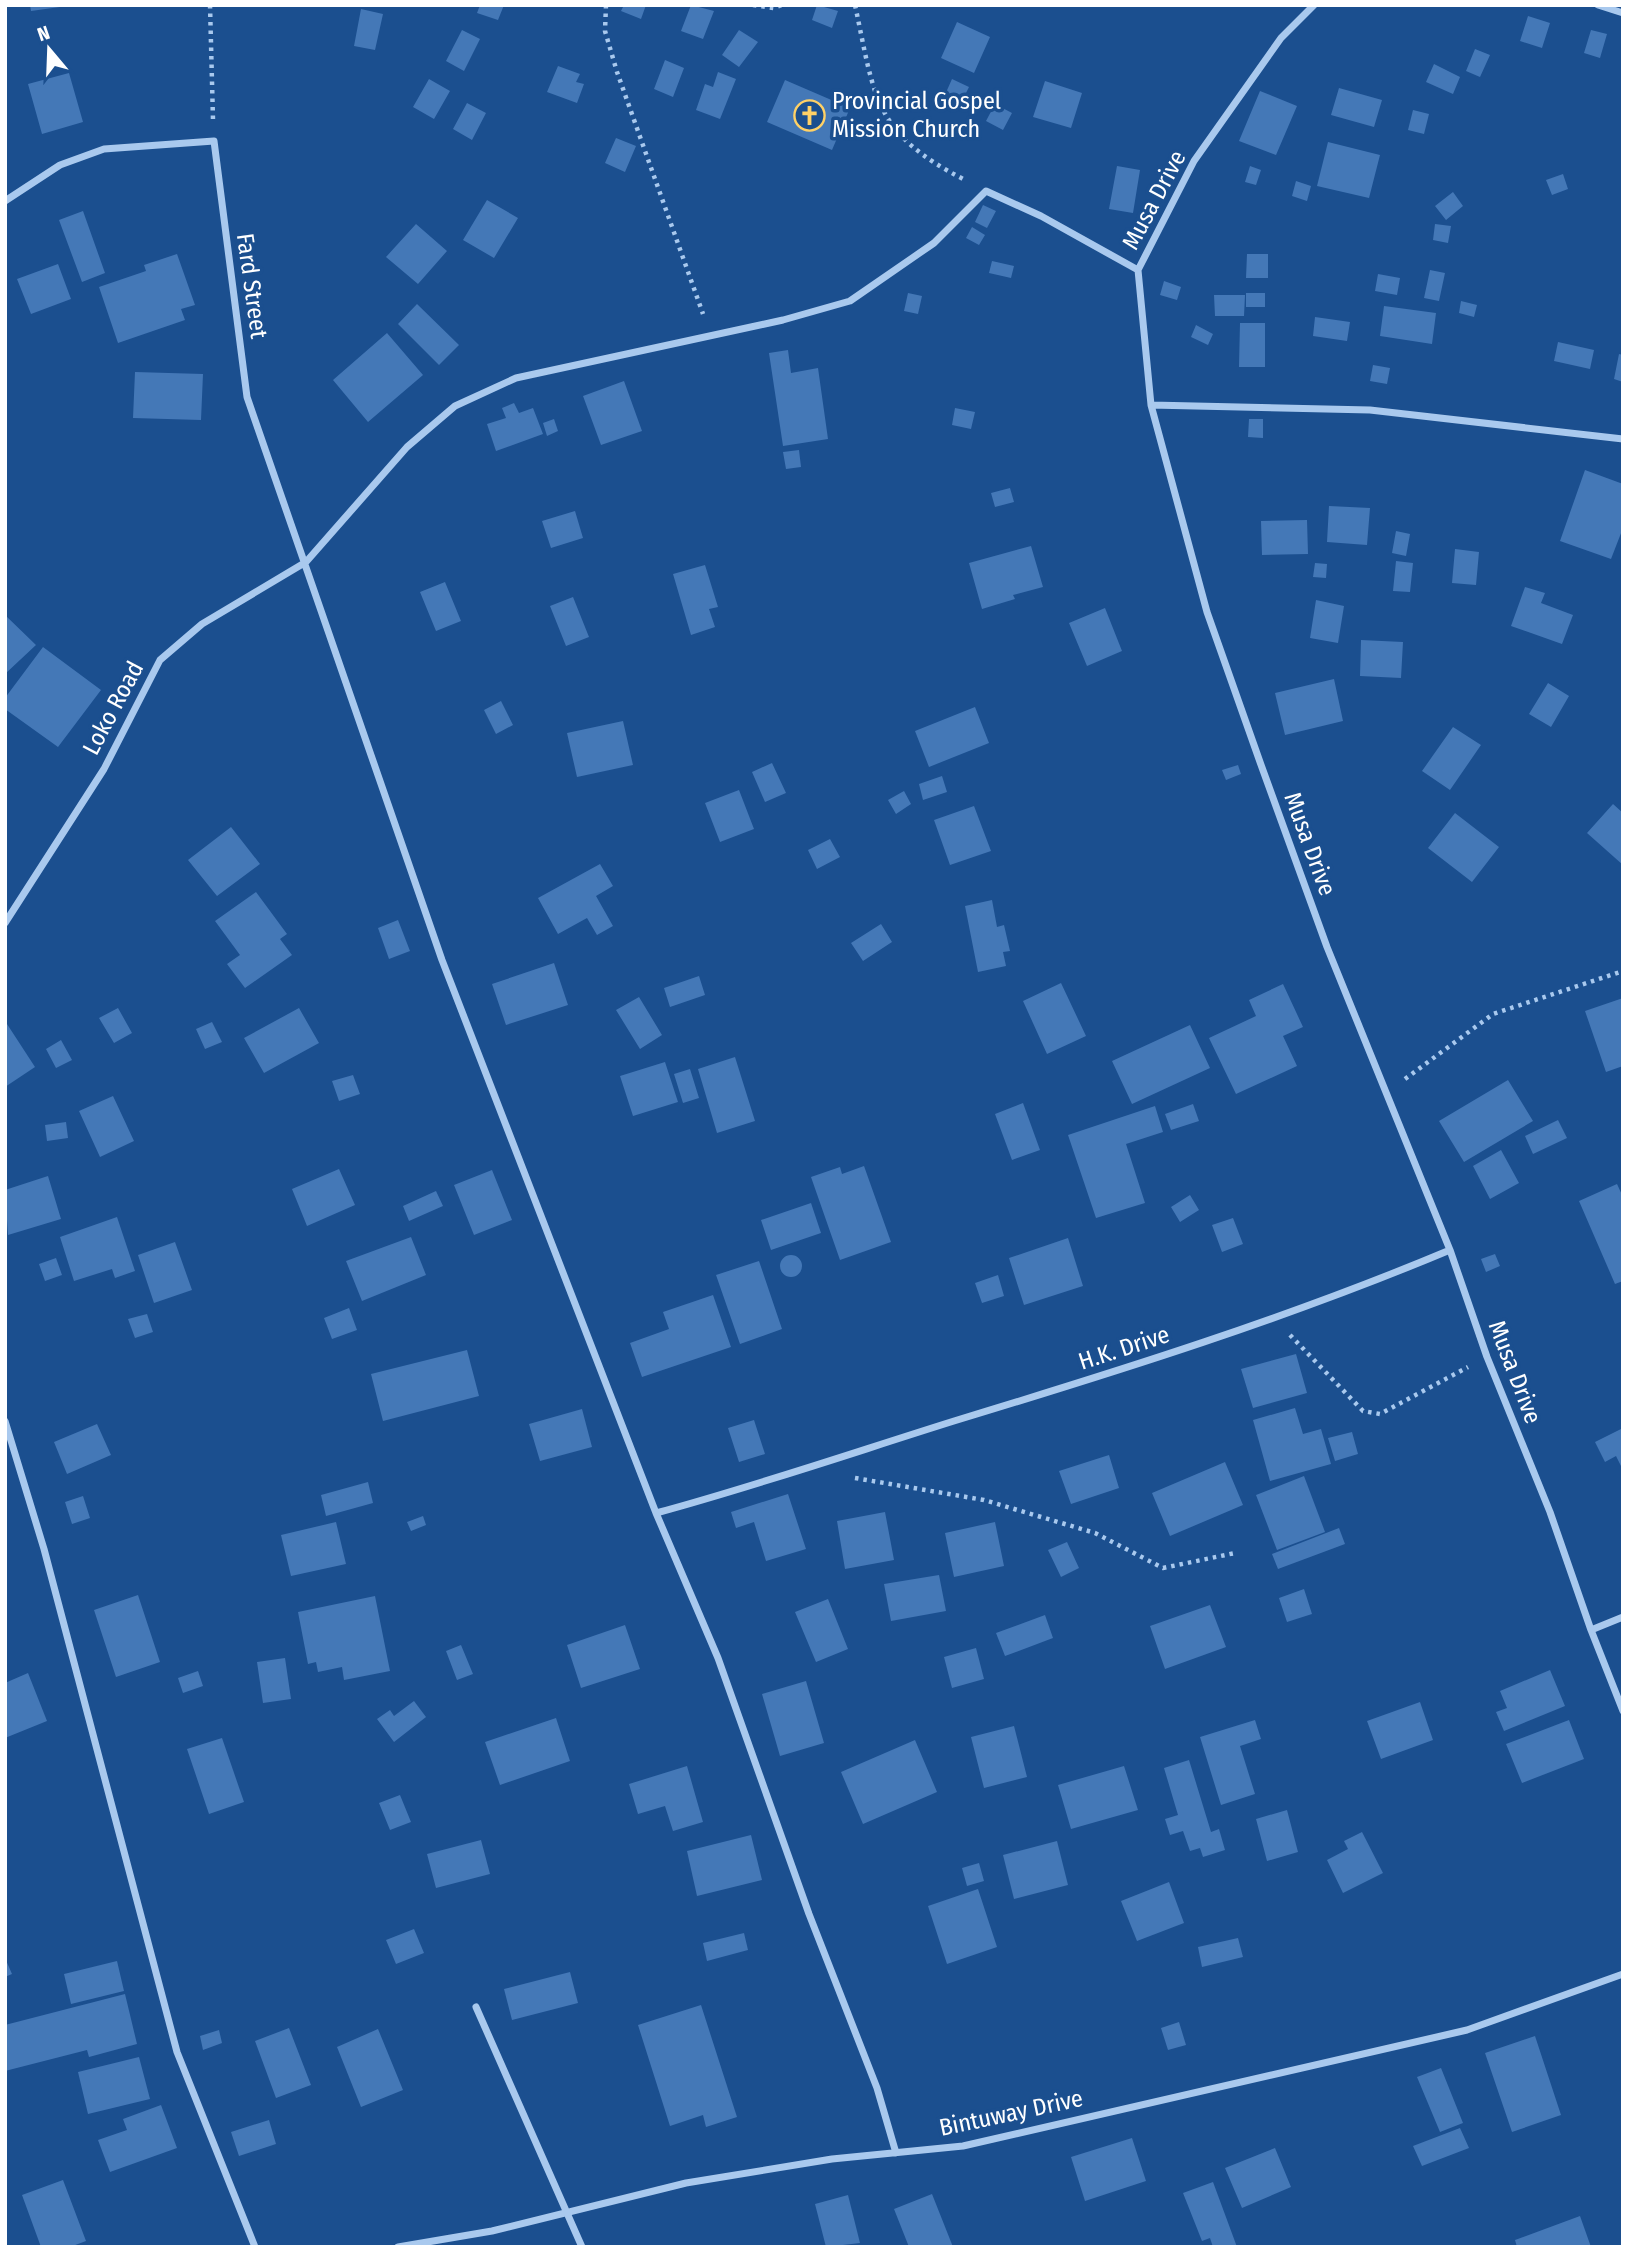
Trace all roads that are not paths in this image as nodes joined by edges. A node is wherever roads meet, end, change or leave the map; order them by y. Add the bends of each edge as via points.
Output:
1 (1314, 5) edge
2 (1598, 5) edge
3 (1623, 13) edge
4 (5, 201) edge
5 (1138, 270) junction
6 (1151, 405) junction
7 (1623, 439) edge
8 (306, 562) junction
9 (5, 923) edge
10 (1450, 1250) junction
11 (5, 1421) edge
12 (656, 1513) junction
13 (1623, 1617) edge
14 (1591, 1630) junction
15 (1623, 1711) edge
16 (1623, 1974) edge
17 (476, 2007) dead end
18 (896, 2154) junction
19 (568, 2212) junction
20 (255, 2247) edge
21 (398, 2247) edge
22 (582, 2247) edge

1 - 5 street, Musa Drive via 1281,38 1194,162
2 - 3 street
4 - 8 street, Fard Street via 60,165 104,149 214,141 247,397
5 - 6 street, Musa Drive
5 - 8 street, Loko Road via 986,191 934,243 850,301 516,378 455,406 407,447
6 - 7 street via 1370,410
6 - 10 street, Musa Drive via 1207,612 1327,947
8 - 9 street, Loko Road via 202,624 160,660 104,768
8 - 12 street, Fard Street via 442,960
10 - 12 street, H.K. Drive via 1275,1319
10 - 14 street, Musa Drive
11 - 20 street via 44,1549 177,2052
12 - 18 street, Fard Street via 752,1748 877,2088
13 - 14 street
14 - 15 street, Musa Drive
16 - 18 street, Bintuway Drive via 1466,2030 963,2146
17 - 19 street
18 - 19 street, Bintuway Drive via 832,2159 686,2183
19 - 21 street, Bintuway Drive
19 - 22 street

